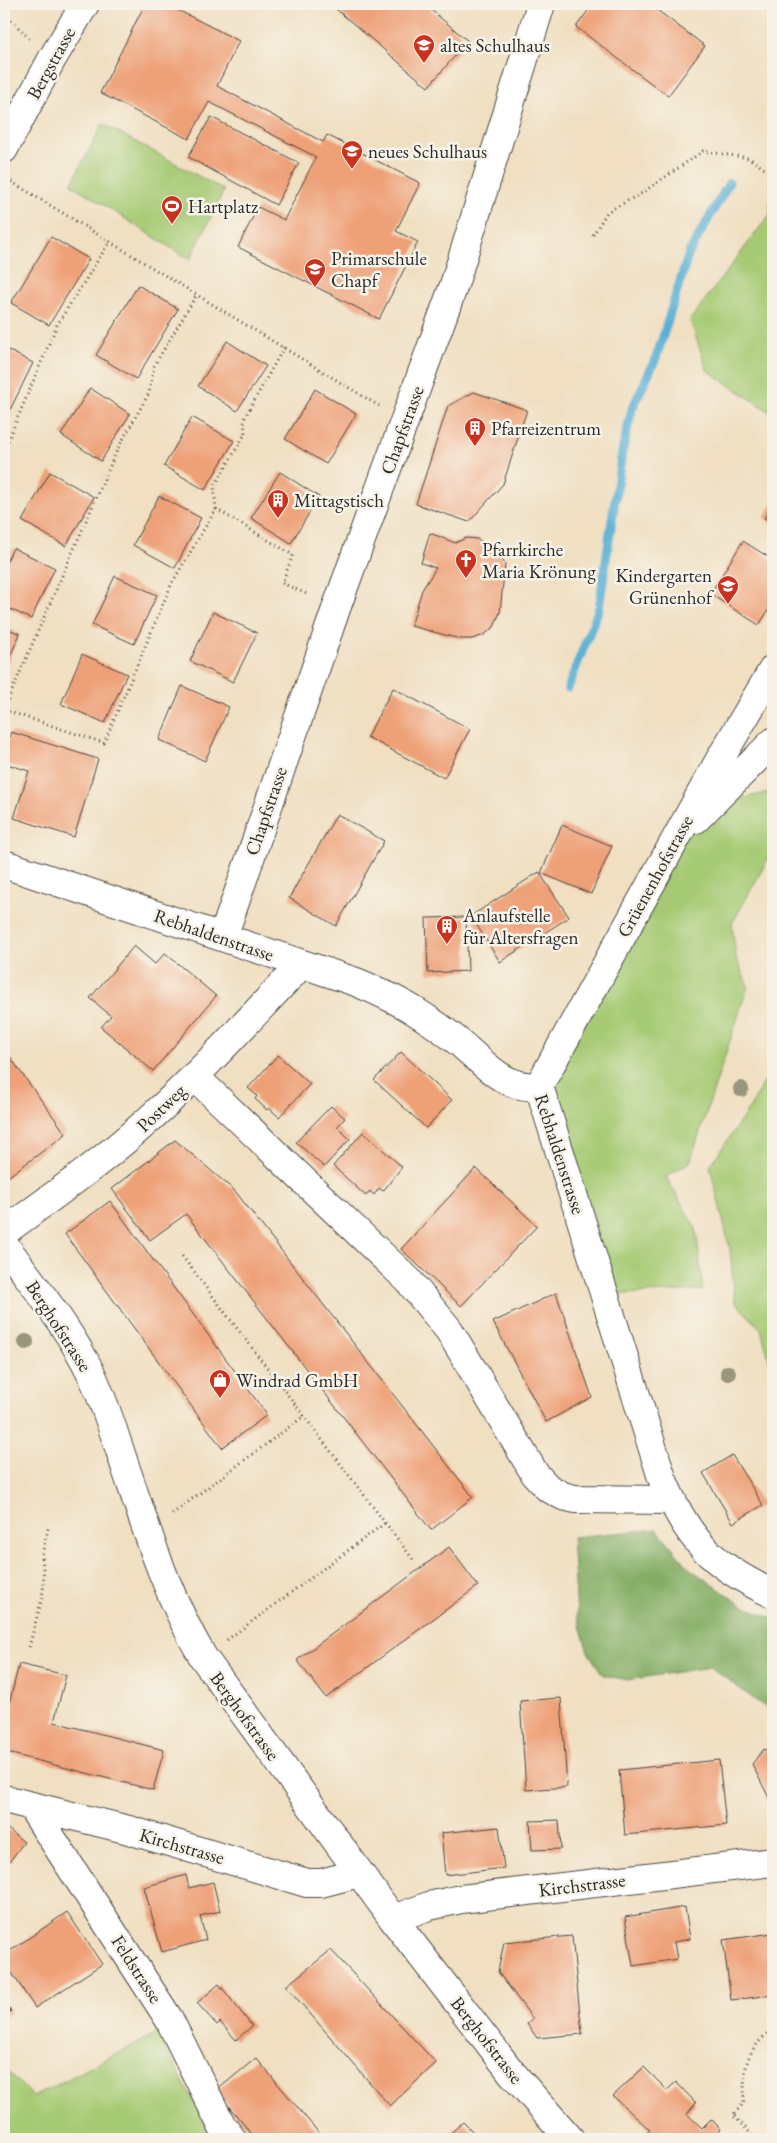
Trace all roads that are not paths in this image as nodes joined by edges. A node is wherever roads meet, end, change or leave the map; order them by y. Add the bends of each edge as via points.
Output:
1 (85, 4) edge
2 (541, 4) edge
3 (4, 149) edge
4 (773, 669) edge
5 (773, 742) edge
6 (674, 841) junction
7 (4, 864) edge
8 (223, 937) junction
9 (301, 965) junction
10 (194, 1076) junction
11 (539, 1086) junction
12 (4, 1232) edge
13 (8, 1258) edge
14 (671, 1500) junction
15 (773, 1594) edge
16 (4, 1800) edge
17 (31, 1806) junction
18 (773, 1862) edge
19 (359, 1873) junction
20 (392, 1918) junction
21 (232, 2139) edge
22 (570, 2139) edge

1 - 3 street, Bergstrasse
2 - 8 street, Chapfstrasse via 454,284 337,606
4 - 6 street, Grüenenhofstrasse
5 - 6 street
6 - 11 street, Grüenenhofstrasse
7 - 8 street, Rebhaldenstrasse
8 - 9 street, Rebhaldenstrasse
9 - 10 street, Postweg
9 - 11 street, Rebhaldenstrasse via 356,982 402,1003 440,1027 505,1080 524,1086
10 - 12 street, Postweg via 117,1147
10 - 14 street via 377,1249 431,1307 458,1345 532,1469 548,1488 575,1499
11 - 14 street, Rebhaldenstrasse
13 - 19 street, Berghofstrasse via 58,1318 91,1373 172,1598 203,1657
14 - 15 street, Rebhaldenstrasse via 681,1520 706,1552 744,1580
16 - 17 street, Kirchstrasse
17 - 19 street, Kirchstrasse via 129,1830 307,1883 321,1883
17 - 21 street, Feldstrasse via 169,2018 221,2124
18 - 20 street, Kirchstrasse via 461,1899
19 - 20 street, Berghofstrasse
20 - 22 street, Berghofstrasse via 512,2073

